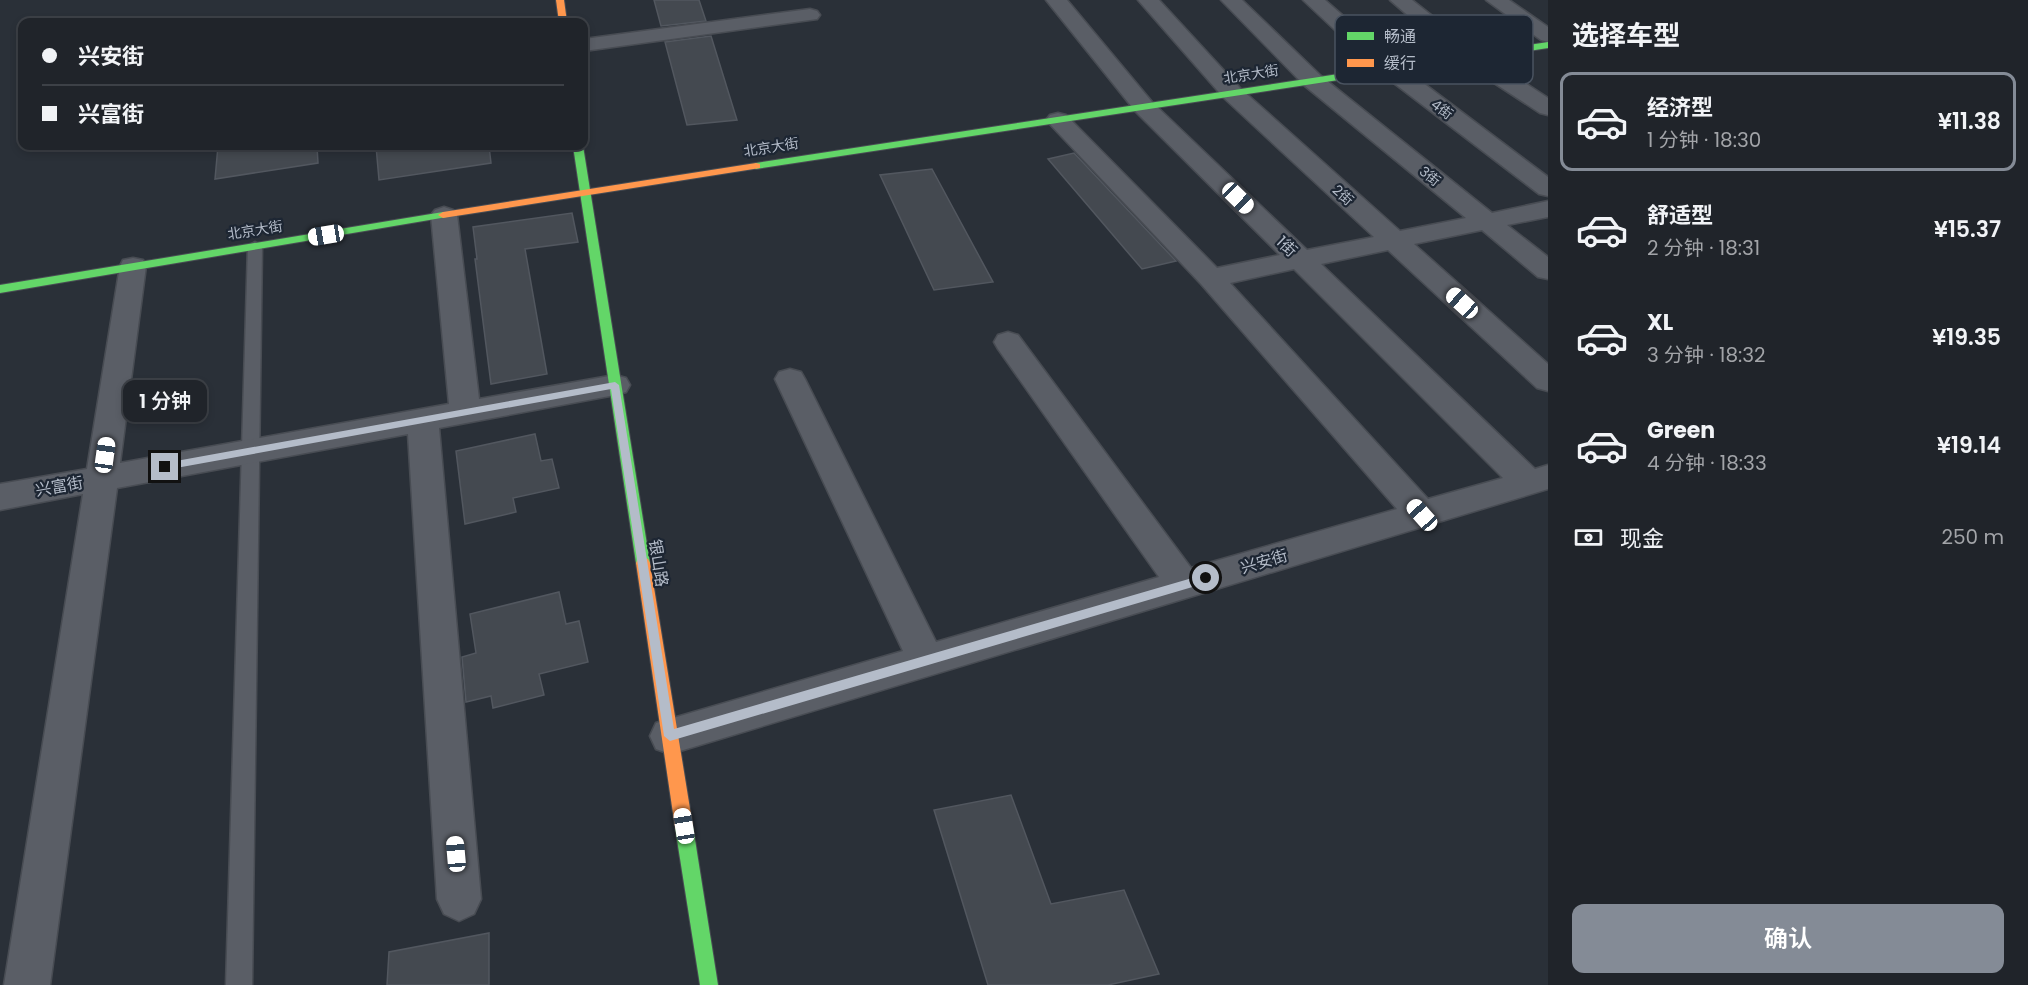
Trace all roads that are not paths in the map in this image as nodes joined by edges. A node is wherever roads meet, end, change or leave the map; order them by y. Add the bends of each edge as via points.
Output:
1 (560, 0) edge
2 (1056, 0) edge
3 (1148, 0) edge
4 (1231, 0) edge
5 (1313, 0) edge
6 (1400, 0) edge
7 (1497, 0) edge
8 (810, 15) dead end
9 (1418, 15) edge
10 (1518, 15) edge
11 (562, 18) edge
12 (1335, 20) edge
13 (1533, 25) edge
14 (1548, 36) edge
15 (588, 44) edge
16 (1548, 45) edge
17 (1533, 47) edge
18 (1335, 78) edge
19 (1313, 81) junction
20 (1410, 84) edge
21 (1511, 84) edge
22 (1232, 93) junction
23 (1144, 107) junction
24 (1548, 108) edge
25 (1058, 120) junction
26 (579, 150) edge
27 (1548, 189) edge
28 (584, 192) junction
29 (1548, 209) edge
30 (444, 215) junction
31 (1486, 221) junction
32 (1393, 240) junction
33 (255, 246) junction
34 (1300, 260) junction
35 (133, 266) junction
36 (1548, 271) edge
37 (1211, 278) junction
38 (0, 289) edge
39 (1008, 342) dead end
40 (790, 379) dead end
41 (1548, 381) edge
42 (615, 385) junction
43 (465, 412) junction
44 (423, 420) junction
45 (249, 452) junction
46 (102, 478) junction
47 (1538, 480) edge
48 (0, 497) edge
49 (1422, 515) junction
50 (1184, 585) junction
51 (926, 660) junction
52 (670, 736) junction
53 (459, 899) dead end
54 (27, 985) edge
55 (239, 985) edge
56 (709, 985) edge

1 - 11 street
2 - 23 street, 1街
3 - 22 street, 2街
4 - 19 street, 3街
5 - 12 street, 4街
6 - 9 street
7 - 10 street
8 - 15 street
13 - 14 street
16 - 17 street, 北京大街
18 - 19 street, 北京大街
19 - 22 street, 北京大街
19 - 31 street, 3街
20 - 27 street, 4街
21 - 24 street
22 - 23 street, 北京大街
22 - 32 street, 2街
23 - 25 street, 北京大街
23 - 34 street, 1街
25 - 28 street, 北京大街
25 - 37 street
26 - 28 street, 银山路
28 - 30 street, 北京大街
28 - 42 street, 银山路
29 - 31 street
30 - 33 street, 北京大街
30 - 43 street
31 - 32 street
31 - 36 street, 3街
32 - 34 street
32 - 41 street, 2街
33 - 35 street, 北京大街
33 - 45 lane
34 - 37 street
34 - 47 street, 1街
35 - 38 street, 北京大街
35 - 46 street
37 - 49 street
39 - 50 street
40 - 51 street
42 - 43 street, 兴富街
42 - 52 street, 银山路
43 - 44 street, 兴富街
44 - 45 street, 兴富街
44 - 53 street
45 - 46 street, 兴富街
45 - 55 lane
46 - 48 street, 兴富街
46 - 54 street
47 - 49 street, 兴安街
49 - 50 street, 兴安街
50 - 51 street, 兴安街
51 - 52 street, 兴安街
52 - 56 street, 银山路

